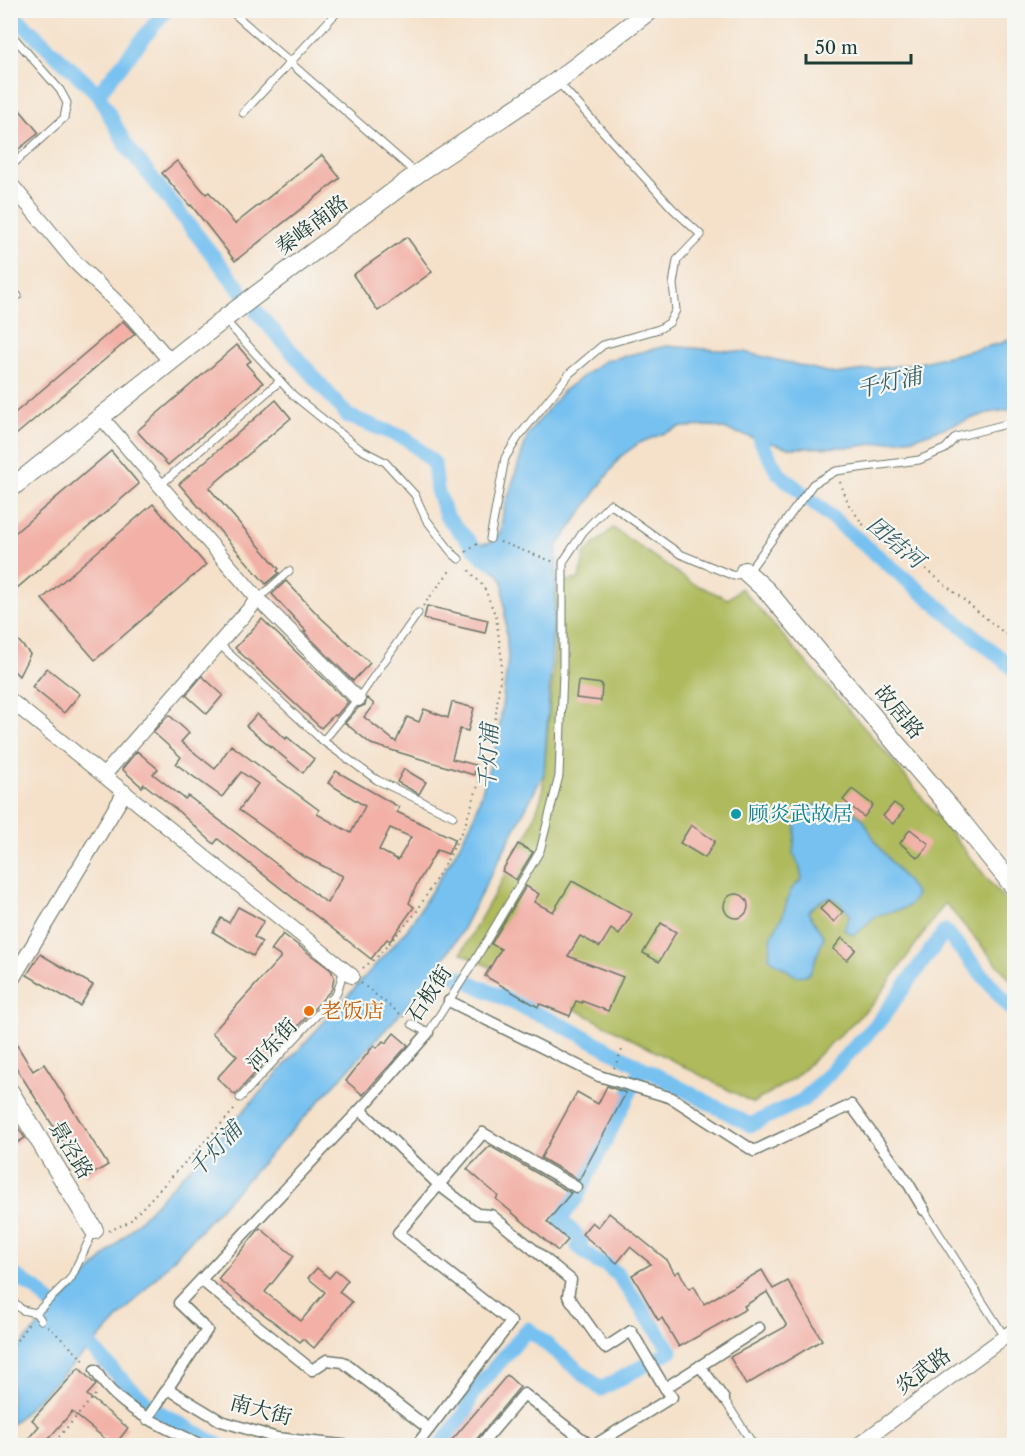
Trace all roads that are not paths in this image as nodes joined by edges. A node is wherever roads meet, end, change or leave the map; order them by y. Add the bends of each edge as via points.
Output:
1 (230, 10) edge
2 (339, 10) edge
3 (650, 10) edge
4 (10, 33) edge
5 (290, 63) junction
6 (557, 81) junction
7 (243, 113) dead end
8 (10, 167) edge
9 (417, 174) junction
10 (10, 183) edge
11 (10, 287) edge
12 (18, 296) dead end
13 (224, 319) junction
14 (171, 362) junction
15 (280, 381) junction
16 (100, 417) junction
17 (1014, 422) edge
18 (159, 486) junction
19 (10, 489) edge
20 (492, 539) road end
21 (461, 557) road end
22 (289, 571) dead end
23 (745, 571) junction
24 (258, 599) junction
25 (418, 613) road end
26 (219, 644) junction
27 (358, 699) junction
28 (12, 705) edge
29 (323, 741) junction
30 (104, 776) junction
31 (124, 792) junction
32 (453, 816) dead end
33 (1014, 887) edge
34 (348, 972) joint
35 (10, 983) edge
36 (452, 997) junction
37 (412, 1024) road end
38 (428, 1033) junction
39 (10, 1092) edge
40 (241, 1100) road end
41 (361, 1110) junction
42 (440, 1185) junction
43 (576, 1187) dead end
44 (924, 1210) joint
45 (94, 1230) joint
46 (201, 1280) junction
47 (10, 1298) edge
48 (36, 1313) junction
49 (41, 1320) road end
50 (759, 1328) dead end
51 (1010, 1333) edge
52 (700, 1366) junction
53 (95, 1370) road end
54 (665, 1388) junction
55 (168, 1389) junction
56 (724, 1399) joint
57 (147, 1419) junction
58 (429, 1429) junction
59 (203, 1446) edge
60 (351, 1446) edge
61 (416, 1446) edge
62 (480, 1446) edge
63 (592, 1446) edge
64 (754, 1446) edge
65 (857, 1446) edge

1 - 5 lane
2 - 5 lane
3 - 6 street, 秦峰南路
4 - 8 lane via 65,96 67,111
5 - 7 lane
5 - 9 lane
6 - 9 street, 秦峰南路
6 - 20 lane via 673,209 701,234 677,260 673,284 676,310 669,323 603,345 570,374 519,436 505,458
9 - 13 street, 秦峰南路
10 - 14 street via 75,262 132,317
11 - 12 lane
13 - 14 street, 秦峰南路
13 - 15 lane
14 - 16 street, 秦峰南路
15 - 18 lane
15 - 21 lane via 360,449 385,462 415,495 426,519 452,553
16 - 18 street
16 - 19 street, 秦峰南路
17 - 23 lane via 956,437 945,449 919,460 836,471 813,484
18 - 24 street
22 - 24 lane
23 - 33 street, 故居路 via 767,591
23 - 36 lane, 石板街 via 734,576 680,554 610,504 583,532 560,565 563,672 559,776 540,851
24 - 26 street
24 - 27 street
25 - 27 lane
26 - 29 lane
26 - 30 street
27 - 29 lane
28 - 30 street
29 - 32 lane via 377,780
30 - 31 street
31 - 34 street
31 - 35 street
34 - 40 lane, 河东街 via 337,993
36 - 38 lane, 石板街
36 - 44 street via 599,1076 672,1098 754,1151 851,1105
37 - 38 lane
38 - 41 street, 石板街
39 - 45 street, 景泾路
41 - 42 street
41 - 46 street, 石板街
42 - 43 street via 483,1133
42 - 54 street via 477,1214 491,1215 571,1280 568,1296 604,1348 632,1331
42 - 58 street via 398,1233 511,1322
44 - 51 lane
45 - 48 lane via 71,1278
46 - 55 street, 石板街 via 179,1304 207,1330
46 - 58 street via 312,1370 327,1360 343,1362
47 - 48 lane via 22,1310
48 - 49 lane
50 - 52 street
51 - 65 street, 炎武路
52 - 54 street
52 - 56 street
53 - 57 street via 104,1385
54 - 63 street via 672,1397
55 - 57 street, 石板街
55 - 60 street, 南大街 via 221,1421 277,1438
56 - 64 lane
57 - 59 street
58 - 61 street
62 - 63 street via 524,1394

